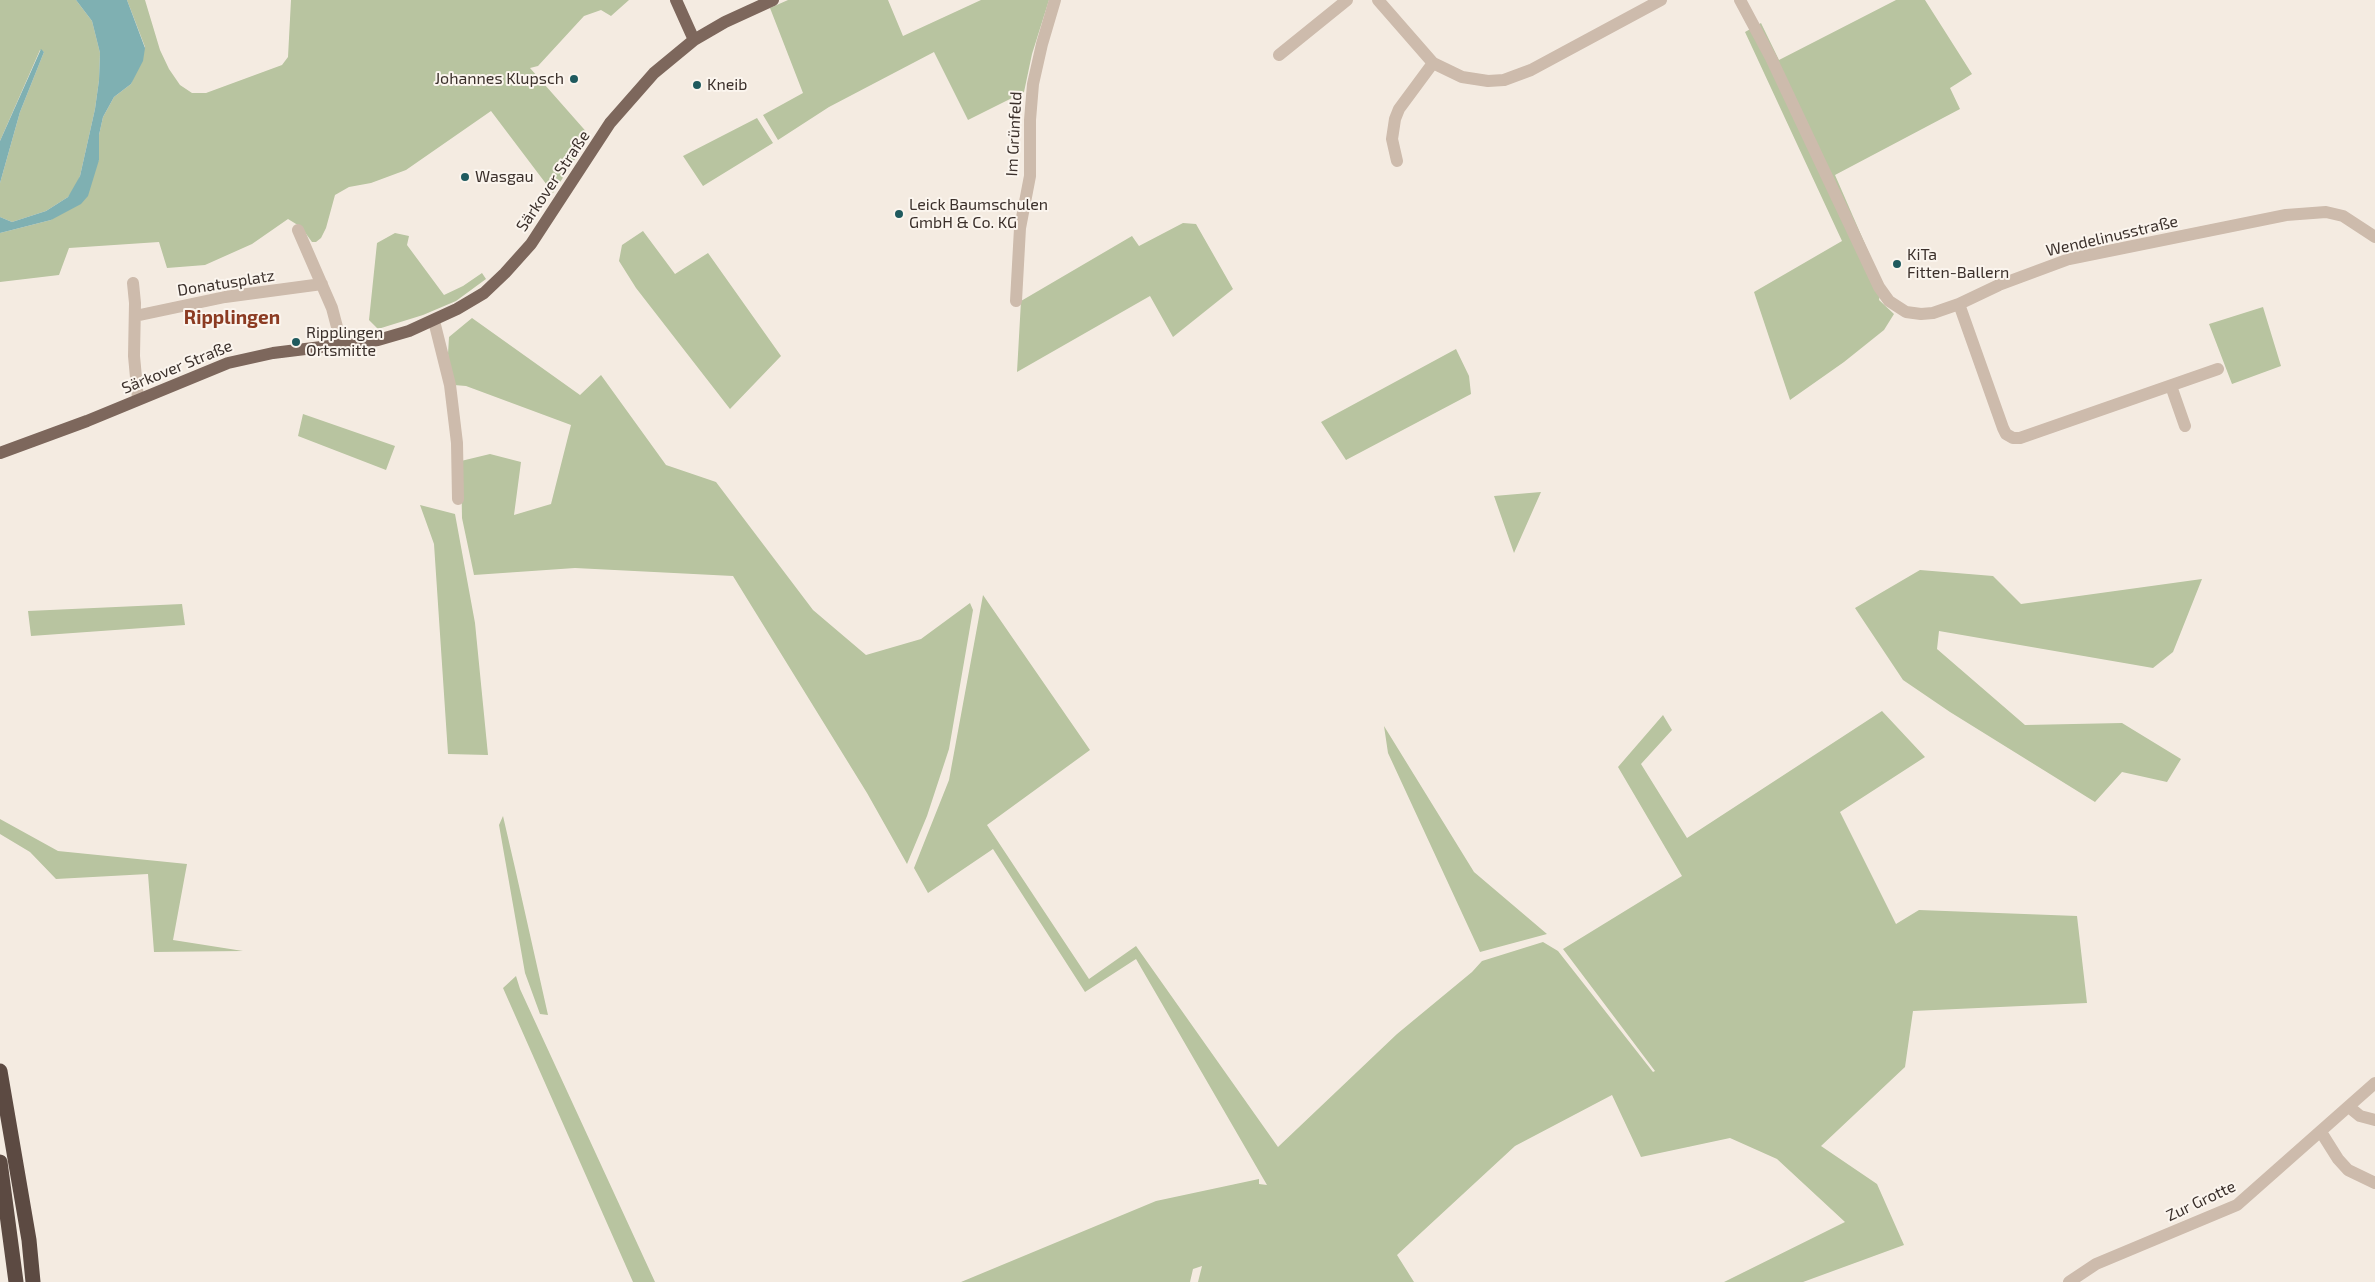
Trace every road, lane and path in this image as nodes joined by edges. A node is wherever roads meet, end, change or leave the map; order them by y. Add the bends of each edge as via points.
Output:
1 (676, 0) edge
2 (773, 0) edge
3 (1055, 0) edge
4 (1347, 0) edge
5 (1378, 0) edge
6 (1660, 0) edge
7 (1740, 0) edge
8 (694, 40) junction
9 (1279, 55) dead end
10 (1433, 63) junction
11 (1397, 161) dead end
12 (298, 230) dead end
13 (2375, 237) edge
14 (133, 283) dead end
15 (322, 284) junction
16 (1016, 301) dead end
17 (1958, 304) junction
18 (135, 316) junction
19 (434, 321) junction
20 (342, 346) junction
21 (2218, 370) dead end
22 (2171, 386) junction
23 (138, 399) junction
24 (2185, 426) dead end
25 (0, 453) edge
26 (458, 499) dead end
27 (0, 1071) edge
28 (2375, 1083) edge
29 (2349, 1107) junction
30 (2375, 1120) edge
31 (2321, 1132) junction
32 (0, 1162) edge
33 (2375, 1183) edge
34 (16, 1282) edge
35 (32, 1282) edge
36 (2069, 1282) edge

1 - 8 main road
2 - 8 main road, Särkover Straße
3 - 16 street, Im Grünfeld via 1033,84 1030,176 1020,228
4 - 9 street
5 - 10 street
6 - 10 street via 1531,70 1504,80 1462,77
7 - 17 street, Wendelinusstraße via 1884,294 1898,308 1920,314
8 - 19 main road, Särkover Straße via 654,73 610,123 531,244 484,292
10 - 11 street via 1395,119 1392,139
12 - 15 street
13 - 17 street, Wendelinusstraße via 2343,216 2326,212 2286,215 2069,259
14 - 18 street
15 - 18 street, Donatusplatz via 226,297
15 - 20 street
17 - 22 street via 2003,428 2013,438
18 - 23 street
19 - 20 main road, Särkover Straße via 378,340
19 - 26 street via 450,385 457,443
20 - 23 main road, Särkover Straße via 249,356
21 - 22 street
22 - 24 street
23 - 25 main road, Särkover Straße via 56,434
27 - 35 highway via 29,1240
28 - 29 street, Zur Grotte
29 - 30 street via 2360,1116
29 - 31 street, Zur Grotte
31 - 33 street via 2348,1170
31 - 36 street, Zur Grotte via 2237,1205 2096,1264
32 - 34 highway

